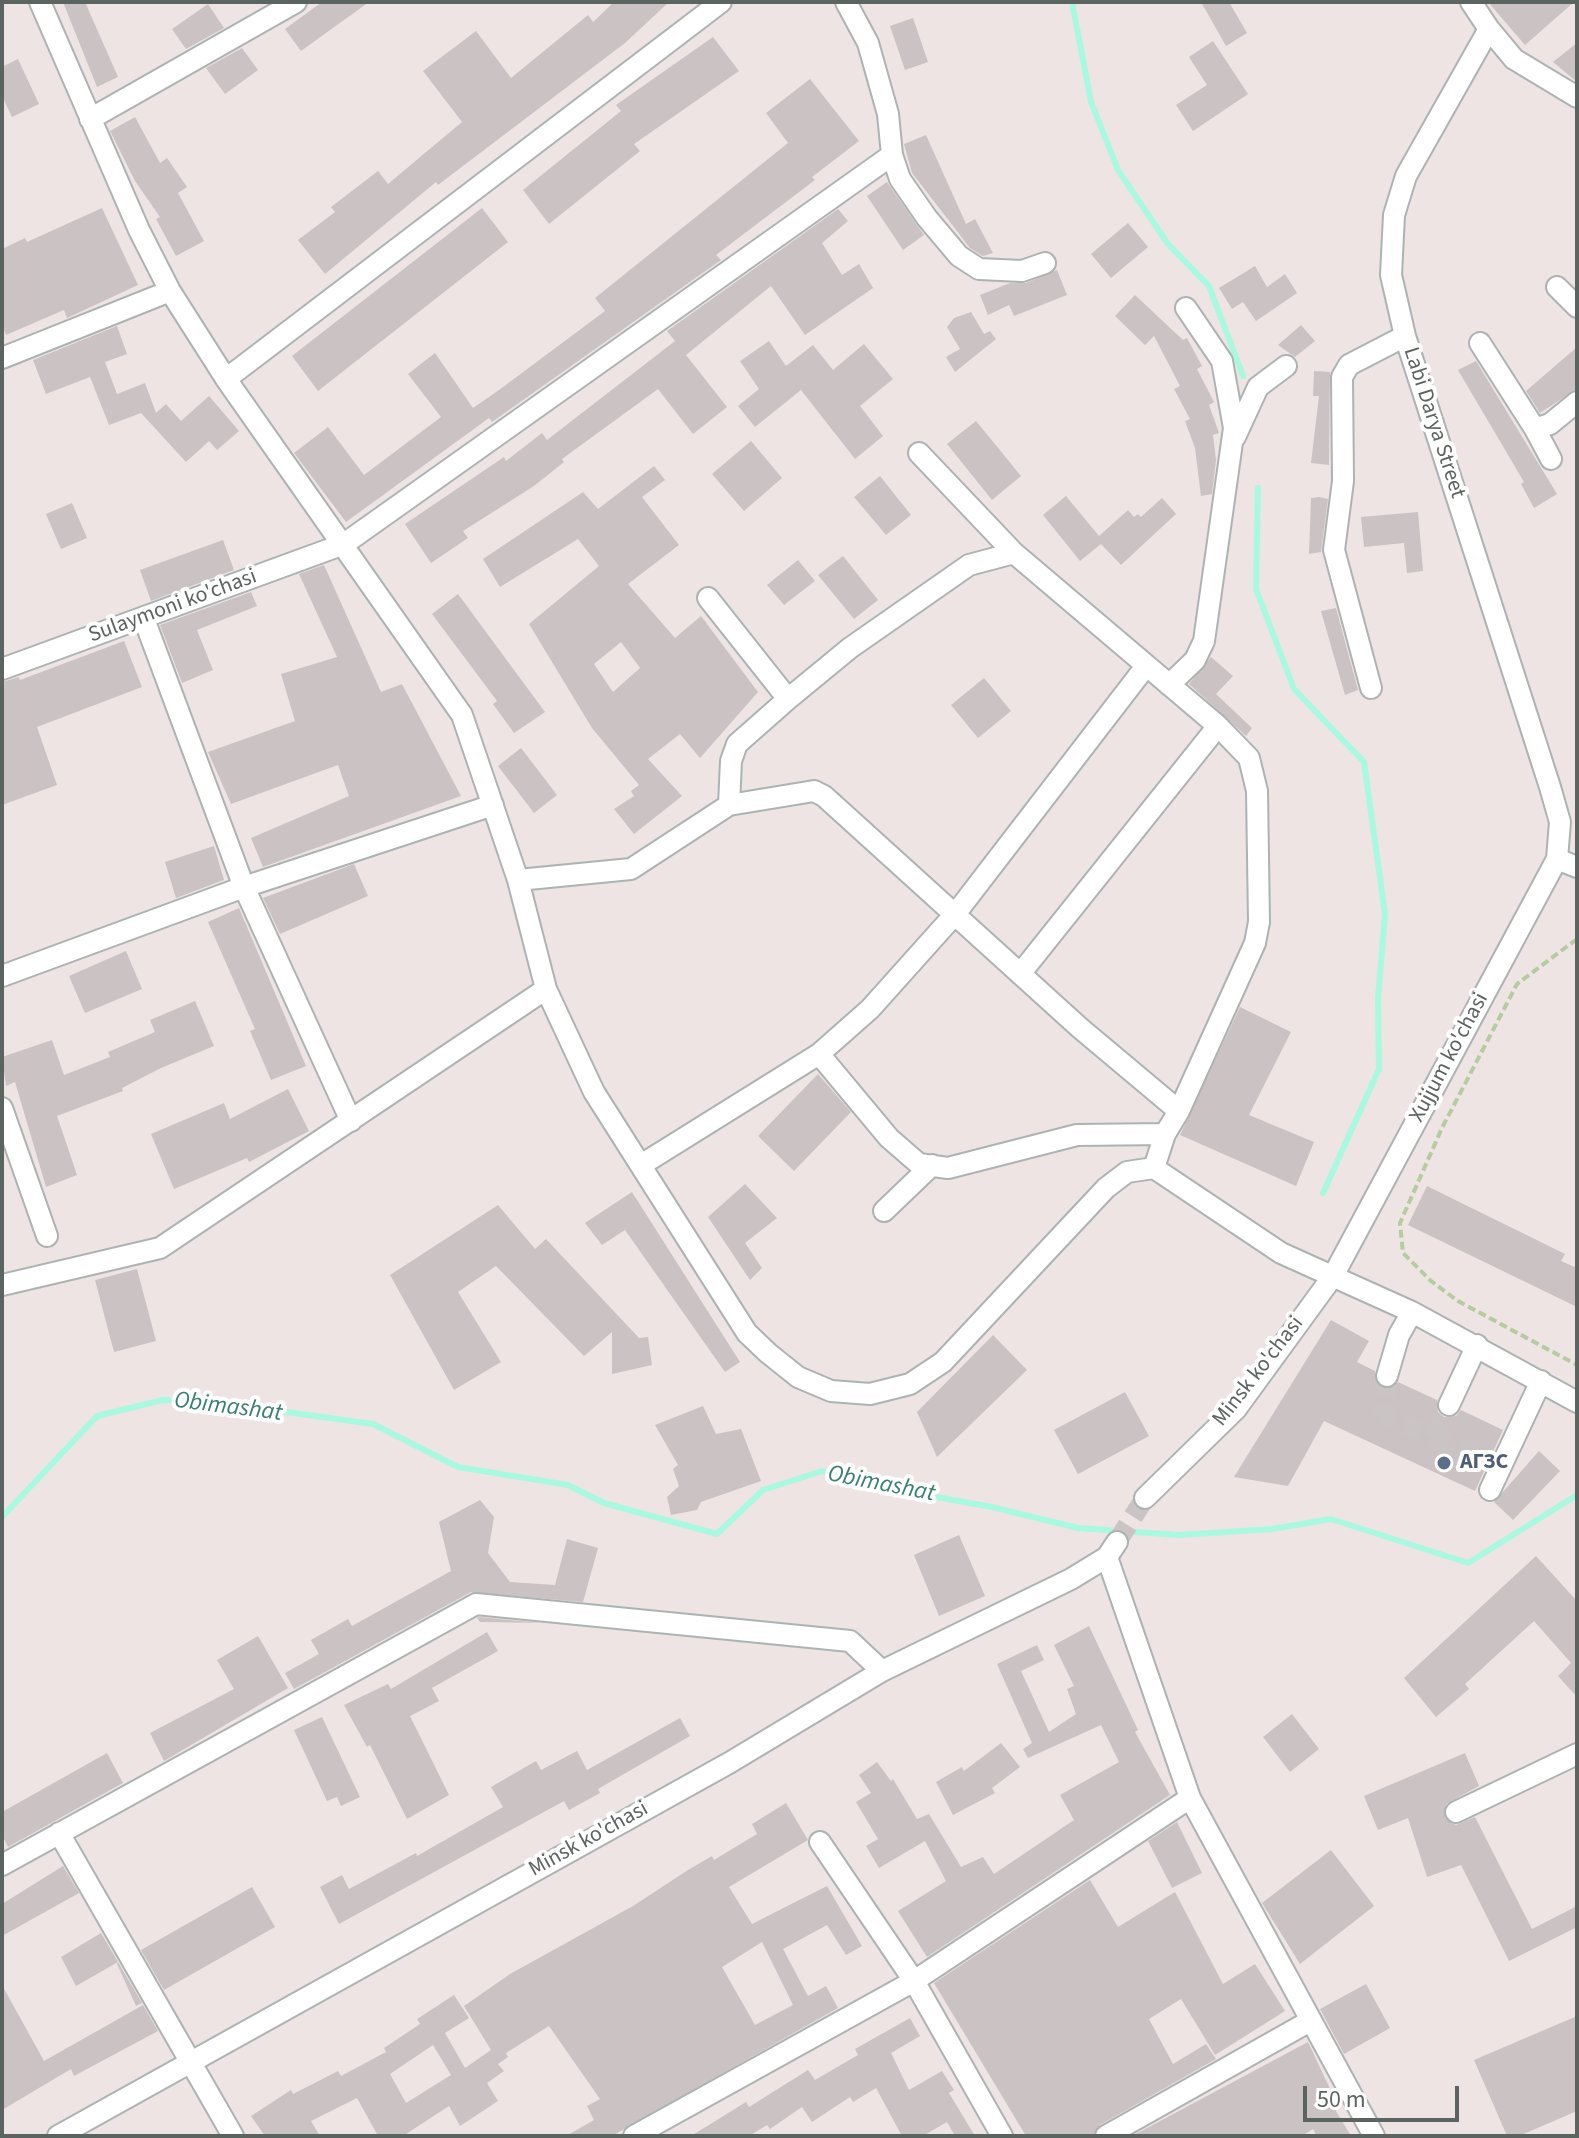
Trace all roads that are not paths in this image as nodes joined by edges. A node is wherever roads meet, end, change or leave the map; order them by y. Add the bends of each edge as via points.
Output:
1 (40, 2) edge
2 (296, 2) edge
3 (721, 2) edge
4 (846, 2) edge
5 (1471, 2) edge
6 (1489, 29) junction
7 (1571, 95) edge
8 (90, 119) junction
9 (892, 155) junction
10 (1045, 263) dead end
11 (1557, 287) dead end
12 (170, 291) junction
13 (1577, 307) edge
14 (1186, 308) dead end
15 (1405, 336) junction
16 (1480, 343) dead end
17 (2, 358) edge
18 (1286, 366) dead end
19 (226, 379) junction
20 (1577, 402) edge
21 (1535, 429) junction
22 (1232, 445) junction
23 (919, 453) dead end
24 (1551, 459) dead end
25 (344, 544) junction
26 (1014, 553) junction
27 (708, 598) dead end
28 (144, 619) junction
29 (1146, 666) junction
30 (2, 669) edge
31 (1169, 685) junction
32 (1371, 688) dead end
33 (788, 699) junction
34 (1218, 726) junction
35 (493, 805) junction
36 (729, 805) junction
37 (1557, 859) junction
38 (1577, 867) edge
39 (518, 880) junction
40 (244, 887) junction
41 (956, 913) junction
42 (1020, 974) junction
43 (2, 976) edge
44 (546, 989) junction
45 (819, 1054) junction
46 (2, 1108) edge
47 (1179, 1111) junction
48 (351, 1121) junction
49 (1165, 1134) junction
50 (641, 1165) junction
51 (932, 1165) junction
52 (1154, 1168) junction
53 (884, 1211) dead end
54 (47, 1236) dead end
55 (1333, 1276) junction
56 (2, 1285) edge
57 (1412, 1312) junction
58 (1477, 1345) junction
59 (1387, 1376) tunnel mouth
60 (1541, 1381) junction
61 (1577, 1402) edge
62 (1449, 1405) tunnel mouth
63 (1490, 1490) dead end
64 (1145, 1498) tunnel mouth
65 (882, 1671) junction
66 (1577, 1754) edge
67 (1190, 1798) junction
68 (1456, 1812) dead end
69 (59, 1833) junction
70 (820, 1842) dead end
71 (2, 1865) edge
72 (914, 1981) junction
73 (1310, 2021) junction
74 (191, 2060) junction
75 (58, 2136) edge
76 (233, 2136) edge
77 (634, 2136) edge
78 (1002, 2136) edge
79 (1106, 2136) edge
80 (1374, 2136) edge

1 - 8 street
2 - 8 street
3 - 19 street
4 - 9 street via 868,43 888,114
5 - 6 street
6 - 7 street via 1514,59
6 - 15 street, Labi Darya Street via 1399,196 1391,275
8 - 12 street
9 - 10 street via 900,179 959,256 979,269 997,272
9 - 25 street, Sulaymoni ko'chasi
11 - 13 street
12 - 17 street
12 - 19 street
14 - 22 street via 1222,361
15 - 32 street via 1349,365 1342,377 1343,481 1334,550
15 - 37 street, Labi Darya Street via 1550,787 1560,822
16 - 21 street
18 - 22 street via 1258,387
19 - 25 street
20 - 21 street
21 - 24 street
22 - 31 street via 1204,641 1195,660
23 - 26 street
25 - 28 street, Sulaymoni ko'chasi
25 - 35 street via 462,715
26 - 29 street
26 - 33 street via 969,565 850,648
27 - 33 street
28 - 30 street, Sulaymoni ko'chasi
28 - 40 street
29 - 31 street
29 - 41 street
31 - 34 street
33 - 36 street via 737,744
34 - 42 street
34 - 47 street via 1249,758 1257,791 1259,922 1255,943
35 - 39 street
35 - 40 street
36 - 39 street via 631,869
36 - 41 street via 814,791
37 - 38 street
37 - 55 street, Xujjum ko'chasi
39 - 44 street
40 - 43 street
40 - 48 street
41 - 42 street
41 - 45 street via 870,1009
42 - 47 street
44 - 48 street
44 - 50 street via 594,1092
45 - 50 street
45 - 51 street via 889,1138 919,1164
46 - 54 street
47 - 49 street
48 - 56 street via 160,1248
49 - 51 street via 1077,1135 948,1168
49 - 52 street
50 - 52 street via 747,1333 798,1377 831,1391 870,1394 910,1384 943,1362 1106,1188 1127,1172
51 - 53 street
52 - 55 street via 1281,1253
55 - 57 street
55 - 64 street, Minsk ko'chasi via 1236,1409
57 - 58 street
57 - 59 street
58 - 60 street
58 - 62 street
60 - 61 street
60 - 63 street via 1497,1459
65 - 67 street, Minsk ko'chasi via 1071,1579 1112,1550
65 - 69 street via 850,1641 476,1604
65 - 74 street, Minsk ko'chasi via 729,1763
66 - 68 street
67 - 72 street
67 - 73 street
69 - 71 street
69 - 74 street
70 - 72 street
72 - 77 street
72 - 78 street
73 - 79 street
73 - 80 street
74 - 75 street, Minsk ko'chasi
74 - 76 street

